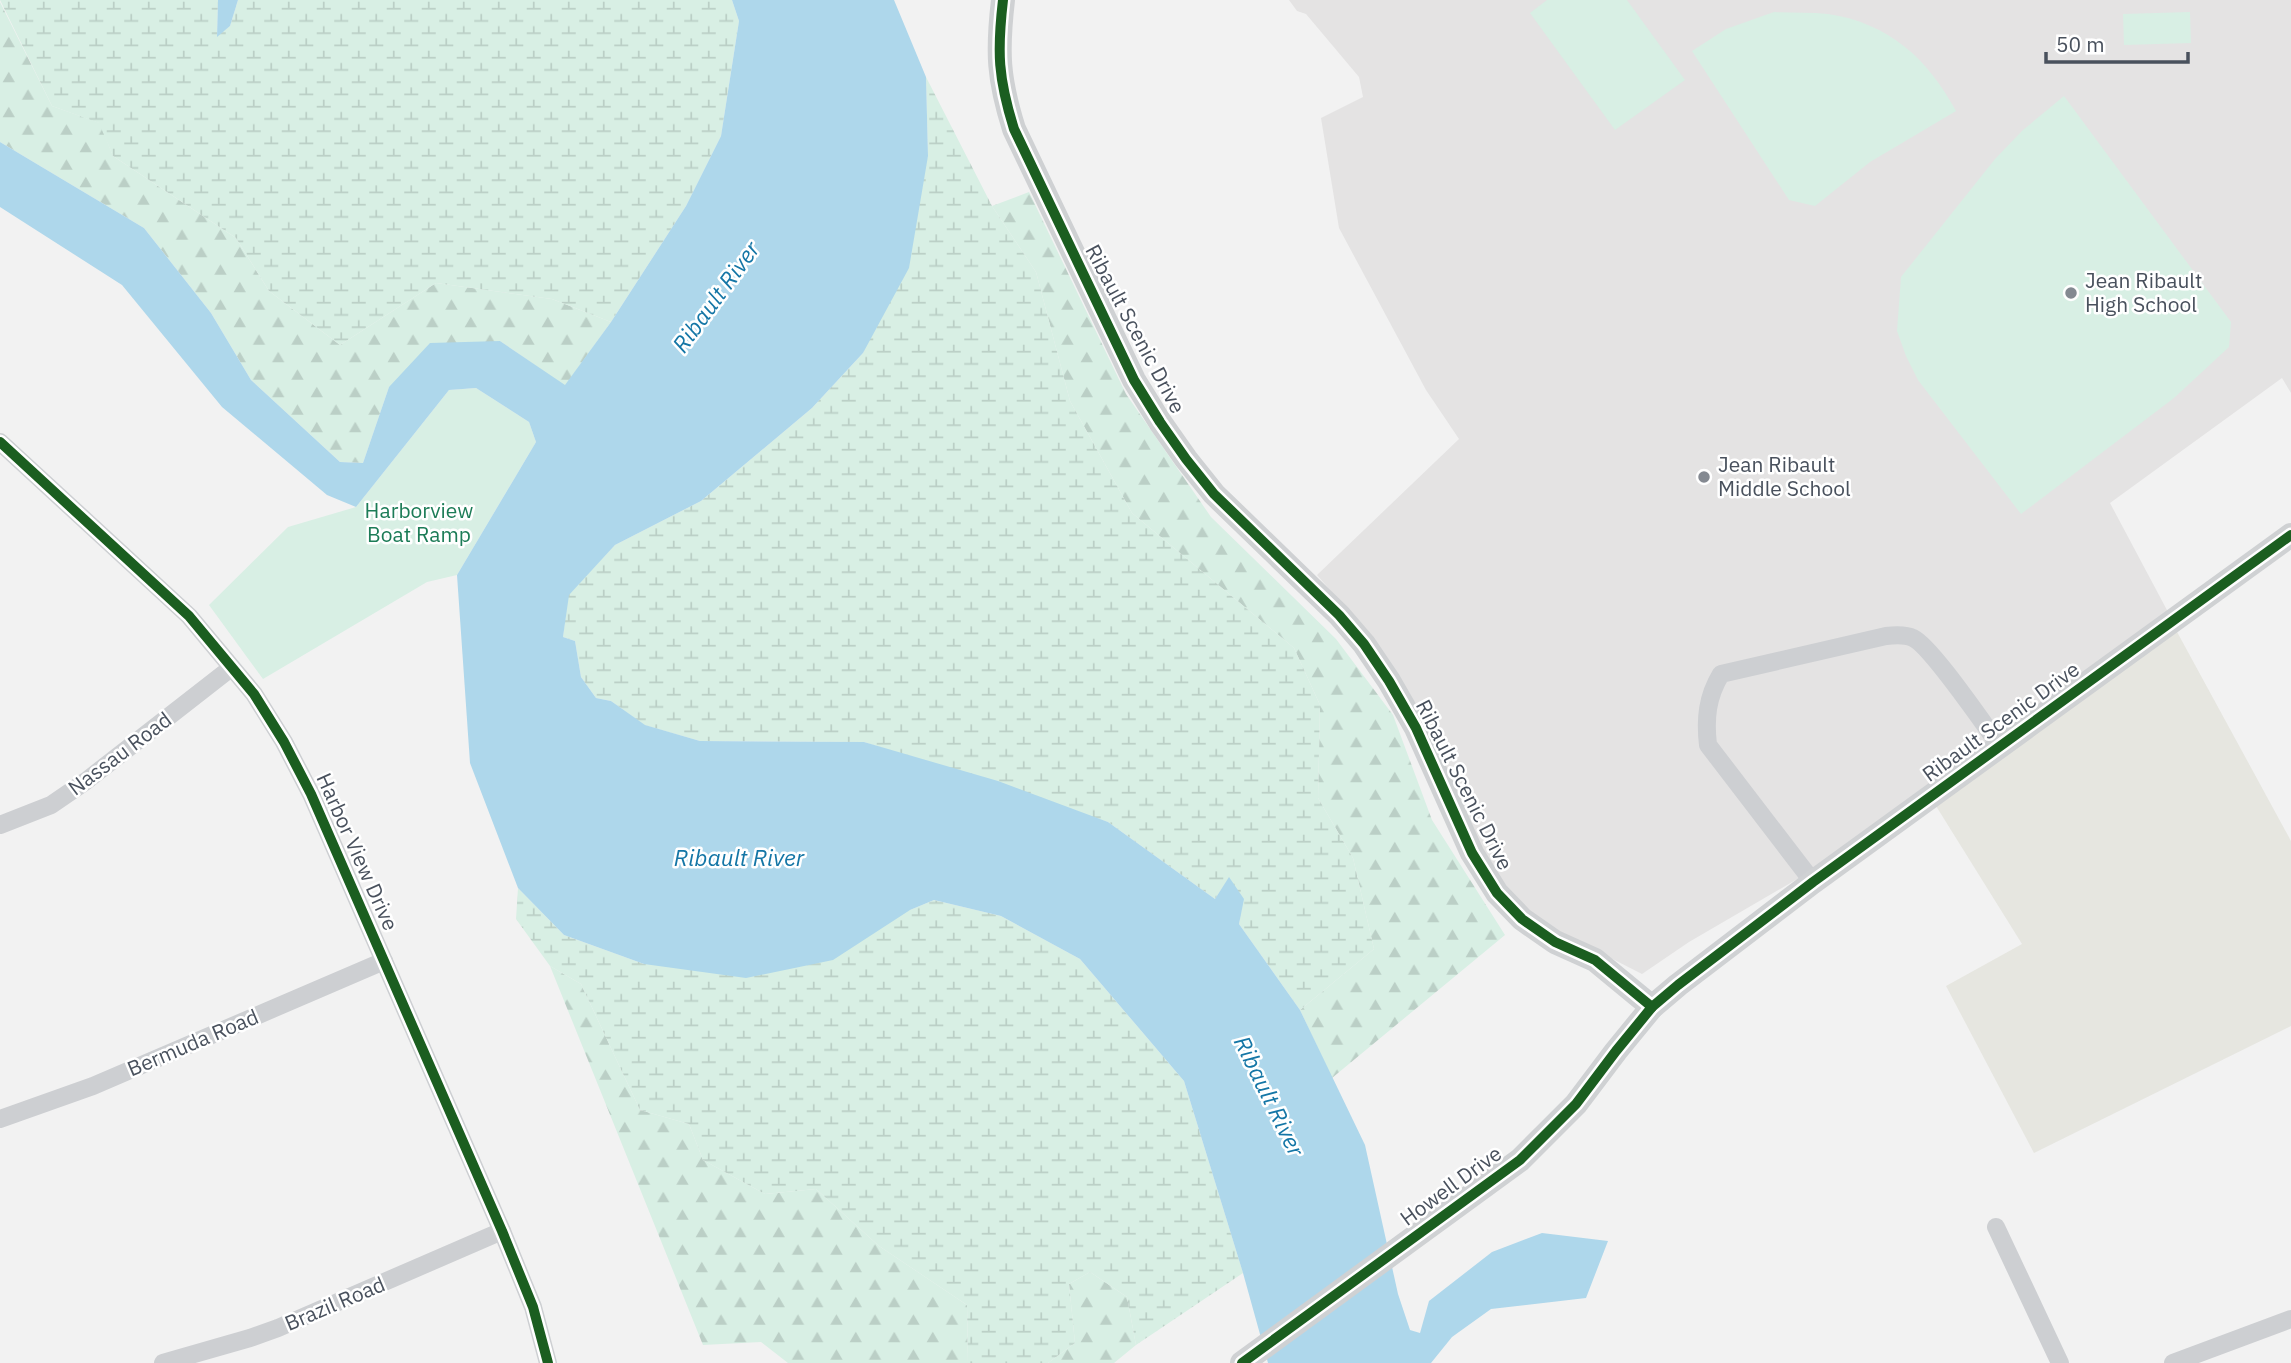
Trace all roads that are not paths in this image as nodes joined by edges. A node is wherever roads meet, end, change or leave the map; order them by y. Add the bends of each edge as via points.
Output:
1 (1003, 0) edge
2 (0, 442) edge
3 (2291, 535) edge
4 (231, 668) junction
5 (2000, 746) junction
6 (0, 825) edge
7 (1813, 883) junction
8 (384, 961) junction
9 (1652, 1007) junction
10 (0, 1119) edge
11 (1996, 1227) dead end
12 (502, 1231) junction
13 (2291, 1319) edge
14 (163, 1363) edge
15 (548, 1363) edge
16 (1242, 1363) edge
17 (2060, 1363) edge
18 (2173, 1363) edge

1 - 9 street, Ribault Scenic Drive via 999,62 1014,129 1134,380 1160,422 1214,494 1364,644 1416,728 1472,853 1497,893 1522,919 1555,942 1595,960
2 - 4 street, Harbor View Drive via 189,616
3 - 5 street, Ribault Scenic Drive
4 - 6 street, Nassau Road via 86,782 51,805
4 - 8 street, Harbor View Drive via 254,694 295,763
5 - 7 street, Ribault Scenic Drive
5 - 7 street via 1914,638 1886,636 1721,674 1707,704 1708,745
7 - 9 street, Ribault Scenic Drive
8 - 10 street, Bermuda Road via 93,1086
8 - 12 street, Harbor View Drive
9 - 16 street, Howell Drive via 1576,1104 1520,1160
11 - 17 street
12 - 14 street, Brazil Road via 278,1328
12 - 15 street, Harbor View Drive via 533,1307
13 - 18 street

